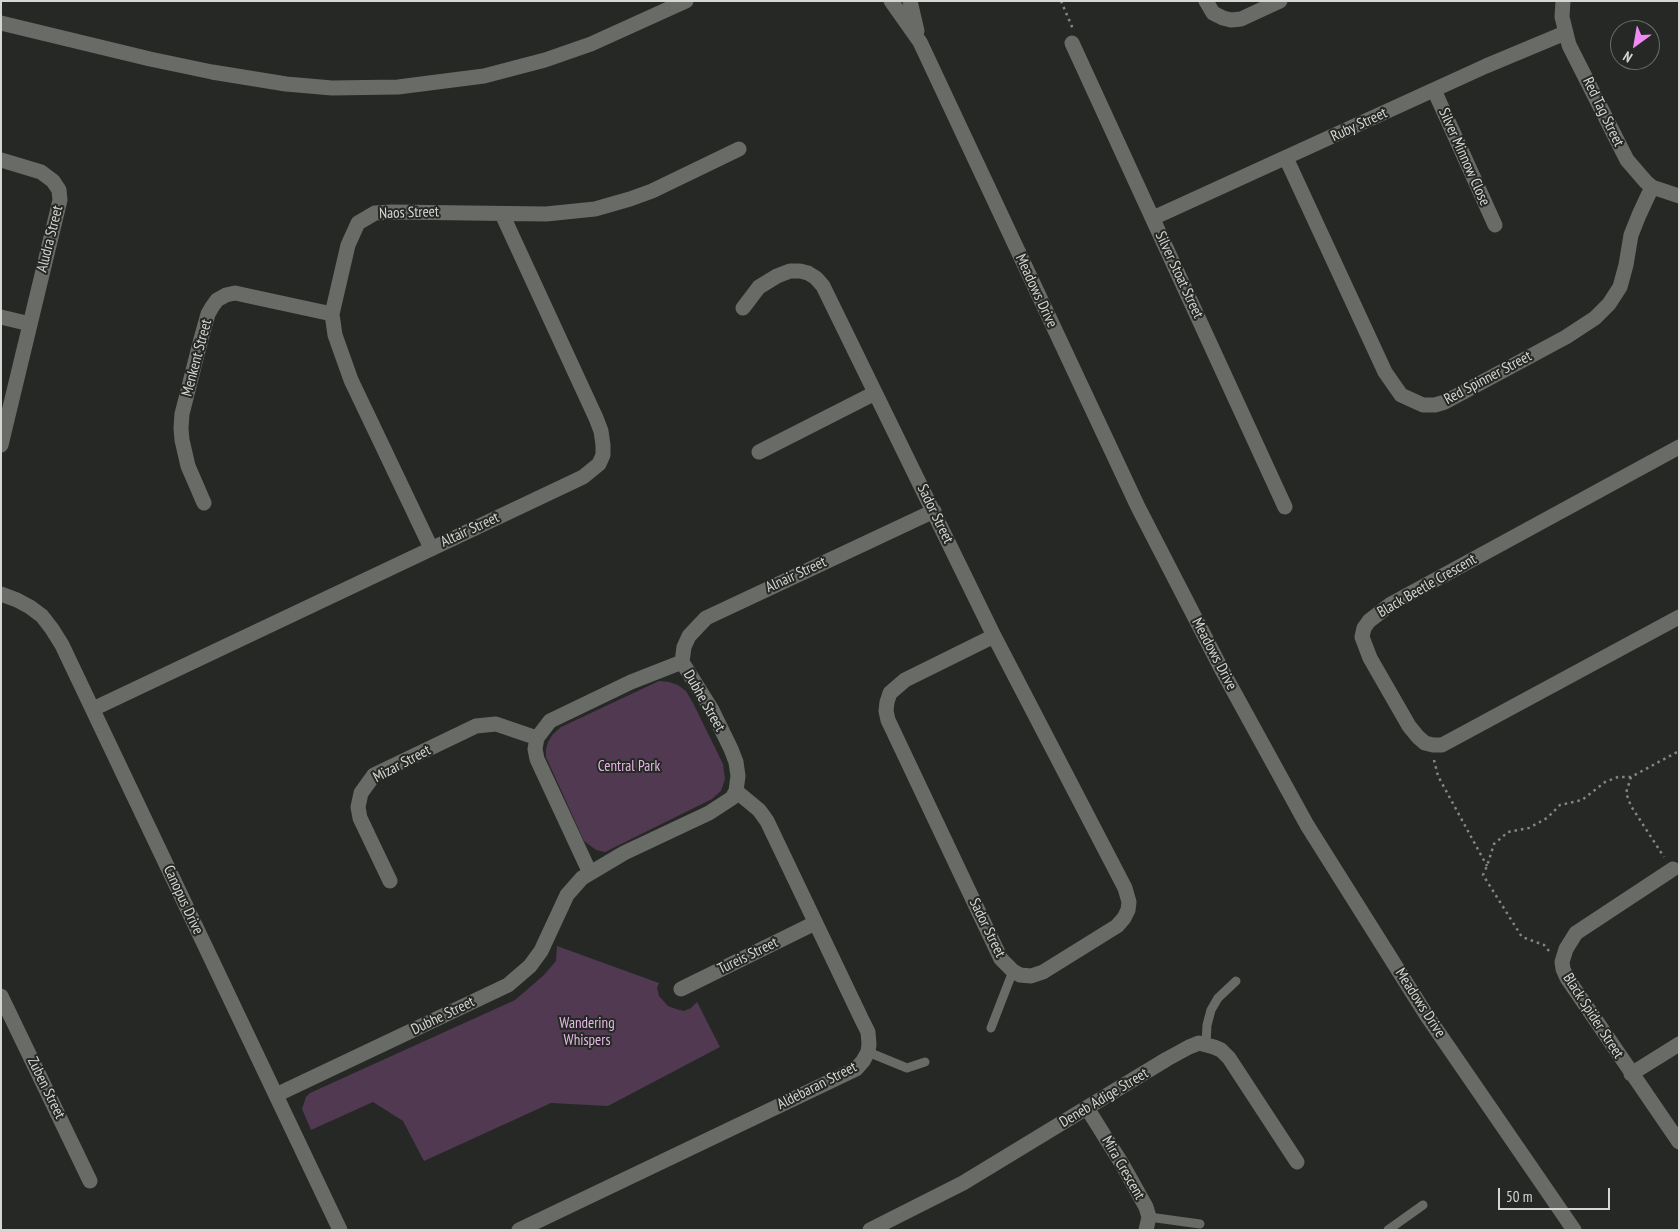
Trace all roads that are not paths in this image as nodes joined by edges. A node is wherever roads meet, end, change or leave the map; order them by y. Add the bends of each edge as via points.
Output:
1 (686, 1) edge
2 (891, 1) edge
3 (910, 1) edge
4 (1206, 1) edge
5 (1280, 1) edge
6 (1562, 1) edge
7 (1, 23) edge
8 (1565, 33) junction
9 (920, 42) junction
10 (1072, 43) road end
11 (1434, 90) junction
12 (739, 149) dead end
13 (1286, 158) junction
14 (1, 160) edge
15 (1652, 187) junction
16 (1679, 196) edge
17 (502, 214) junction
18 (1153, 218) junction
19 (1495, 225) dead end
20 (743, 308) dead end
21 (332, 314) junction
22 (1, 317) edge
23 (30, 324) junction
24 (875, 393) junction
25 (1, 445) edge
26 (1679, 447) edge
27 (759, 452) dead end
28 (204, 503) dead end
29 (1285, 507) dead end
30 (934, 511) junction
31 (431, 548) junction
32 (1, 594) edge
33 (1679, 617) edge
34 (994, 636) junction
35 (682, 662) junction
36 (93, 709) junction
37 (537, 738) junction
38 (736, 791) junction
39 (1674, 869) road end
40 (590, 872) junction
41 (390, 881) dead end
42 (815, 923) junction
43 (1013, 972) junction
44 (1236, 981) dead end
45 (681, 989) dead end
46 (1, 996) edge
47 (991, 1028) dead end
48 (1206, 1044) junction
49 (1679, 1044) edge
50 (868, 1052) junction
51 (925, 1062) dead end
52 (1631, 1074) junction
53 (276, 1095) junction
54 (1087, 1108) junction
55 (1679, 1142) edge
56 (1297, 1162) dead end
57 (90, 1181) dead end
58 (1423, 1205) dead end
59 (1147, 1223) edge
60 (1200, 1224) dead end
61 (338, 1229) edge
62 (873, 1229) edge
63 (519, 1230) edge
64 (1388, 1230) edge
65 (1574, 1230) edge

1 - 7 street via 591,44 544,60 484,76 398,87 332,88 286,84 150,59
2 - 9 street, Meadows Drive
3 - 9 street, Meadows Drive
4 - 5 street via 1214,13 1231,20 1241,19
6 - 8 street, Red Tag Street
8 - 11 street, Ruby Street
8 - 15 street, Red Tag Street via 1627,160
9 - 65 street, Meadows Drive via 1138,506 1223,672 1307,825 1427,1016
10 - 18 street, Silver Stoat Street
11 - 13 street, Ruby Street
11 - 19 street, Silver Minnow Close
12 - 17 street, Naos Street via 652,191 612,205 569,212
13 - 15 street, Red Spinner Street via 1385,372 1401,395 1423,405 1445,402 1566,337 1610,304 1620,287 1638,214
13 - 18 street, Ruby Street
14 - 23 street, Aludra Street via 41,172 59,190 60,200
15 - 16 street, Red Tag Street
17 - 21 street, Naos Street via 392,212 366,217 358,223 348,245
17 - 31 street, Altair Street via 596,418 603,455 599,464 583,477
18 - 29 street, Silver Stoat Street
20 - 24 street, Sador Street via 759,287 777,276 800,271 816,278 827,293
21 - 28 street, Menkent Street via 235,293 217,300 212,307 201,339 181,428 184,454
21 - 31 street, Naos Street via 339,350
22 - 23 street
23 - 25 street, Aludra Street
24 - 27 street
24 - 30 street, Sador Street
26 - 33 street, Black Beetle Crescent via 1391,604 1369,621 1362,637 1370,658 1409,726 1418,738 1433,746 1442,745
30 - 34 street, Sador Street
30 - 35 street, Alnair Street via 706,618 689,636
31 - 36 street, Altair Street
32 - 36 street, Canopus Drive via 42,616 62,645
34 - 43 street, Sador Street via 904,680 890,693 886,711 1001,959
34 - 43 street, Sador Street via 1126,888 1129,902 1128,910 1117,926 1065,959 1031,976
35 - 37 street, Dubhe Street via 631,682 550,721
35 - 38 street, Dubhe Street via 712,710 731,749 738,776
36 - 53 street, Canopus Drive
37 - 40 street via 537,759
37 - 41 street, Mizar Street via 496,724 476,726 374,776 360,793 358,807 360,818
38 - 40 street, Dubhe Street via 732,798 709,813
38 - 42 street, Aldebaran Street via 767,821
39 - 52 street, Black Spider Street via 1576,933 1562,962 1567,978
40 - 53 street, Dubhe Street via 567,895 541,951 530,966 508,985
42 - 45 street, Tureis Street
42 - 50 street, Aldebaran Street via 868,1032
43 - 47 lane
44 - 48 lane via 1218,998 1211,1010
46 - 57 street, Zuben Street
48 - 54 street, Deneb Adige Street via 1189,1047
48 - 56 street via 1221,1050 1229,1058
49 - 52 street
50 - 51 lane via 907,1068
50 - 63 street, Aldebaran Street via 856,1069
52 - 55 street, Black Spider Street
53 - 61 street, Canopus Drive
54 - 59 street, Mira Crescent via 1146,1207
54 - 62 street, Deneb Adige Street via 957,1187
58 - 64 lane
59 - 60 lane

